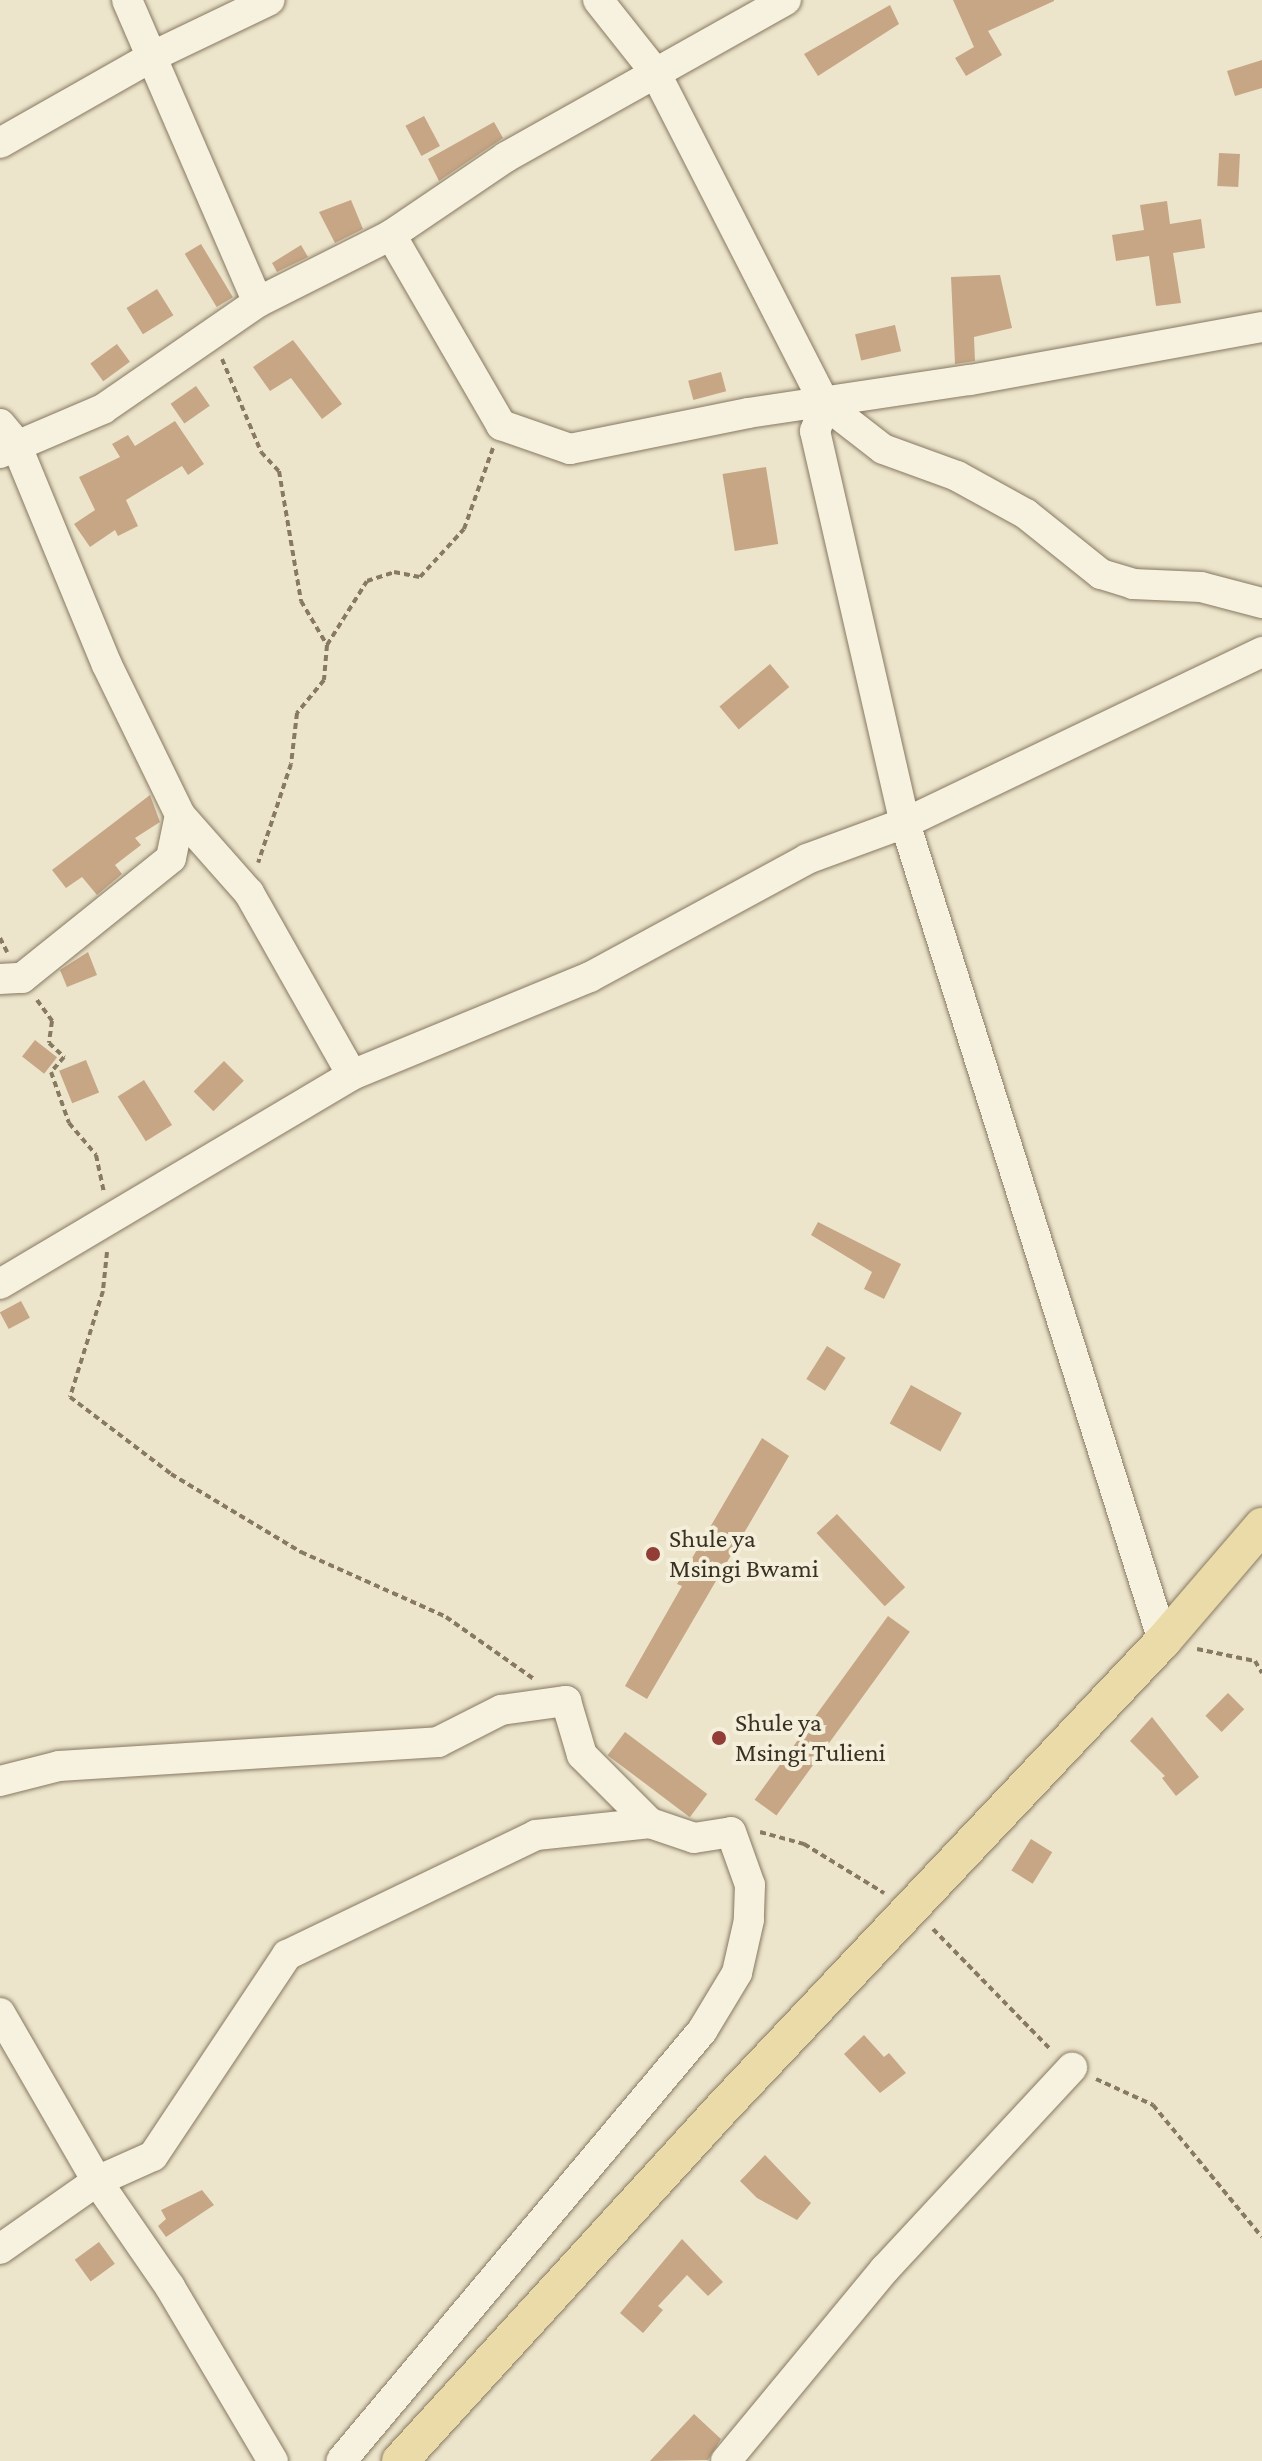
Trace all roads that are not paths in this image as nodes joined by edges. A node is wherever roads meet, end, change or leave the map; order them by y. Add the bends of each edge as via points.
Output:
1 (127, 0) edge
2 (270, 0) edge
3 (598, 0) edge
4 (786, 0) edge
5 (155, 55) junction
6 (655, 72) junction
7 (0, 143) edge
8 (391, 235) junction
9 (258, 302) junction
10 (1262, 327) edge
11 (825, 404) junction
12 (5, 440) edge
13 (1262, 603) edge
14 (1262, 652) edge
15 (180, 815) junction
16 (905, 823) junction
17 (11, 978) edge
18 (352, 1075) junction
19 (0, 1284) edge
20 (1262, 1526) edge
21 (1163, 1641) junction
22 (0, 1781) edge
23 (650, 1823) junction
24 (0, 2013) edge
25 (1072, 2068) road end
26 (97, 2181) junction
27 (0, 2249) edge
28 (273, 2461) edge
29 (341, 2461) edge
30 (400, 2461) edge
31 (726, 2461) edge

1 - 5 street
2 - 5 street
3 - 6 street
4 - 6 street
5 - 7 street
5 - 9 street
6 - 8 street via 506,157
6 - 11 street
8 - 9 street
8 - 11 street via 501,425 570,449 748,413
9 - 12 street via 103,409
10 - 11 street
11 - 13 street via 883,449 957,476 1026,514 1101,574 1133,584 1201,587
11 - 16 street via 815,431
12 - 15 street
14 - 16 street
15 - 17 street via 171,858
15 - 18 street via 249,893
16 - 18 street via 807,859 590,977
16 - 21 street
18 - 19 street
20 - 21 main road
21 - 30 main road via 771,2056
22 - 23 street via 59,1766 438,1742 501,1710 566,1701 582,1755
23 - 26 street via 536,1835 287,1955 153,2156
23 - 29 street via 694,1838 731,1832 750,1885 749,1920 737,1973 702,2031
24 - 26 street
25 - 31 street via 885,2269
26 - 27 street
26 - 28 street via 170,2287

